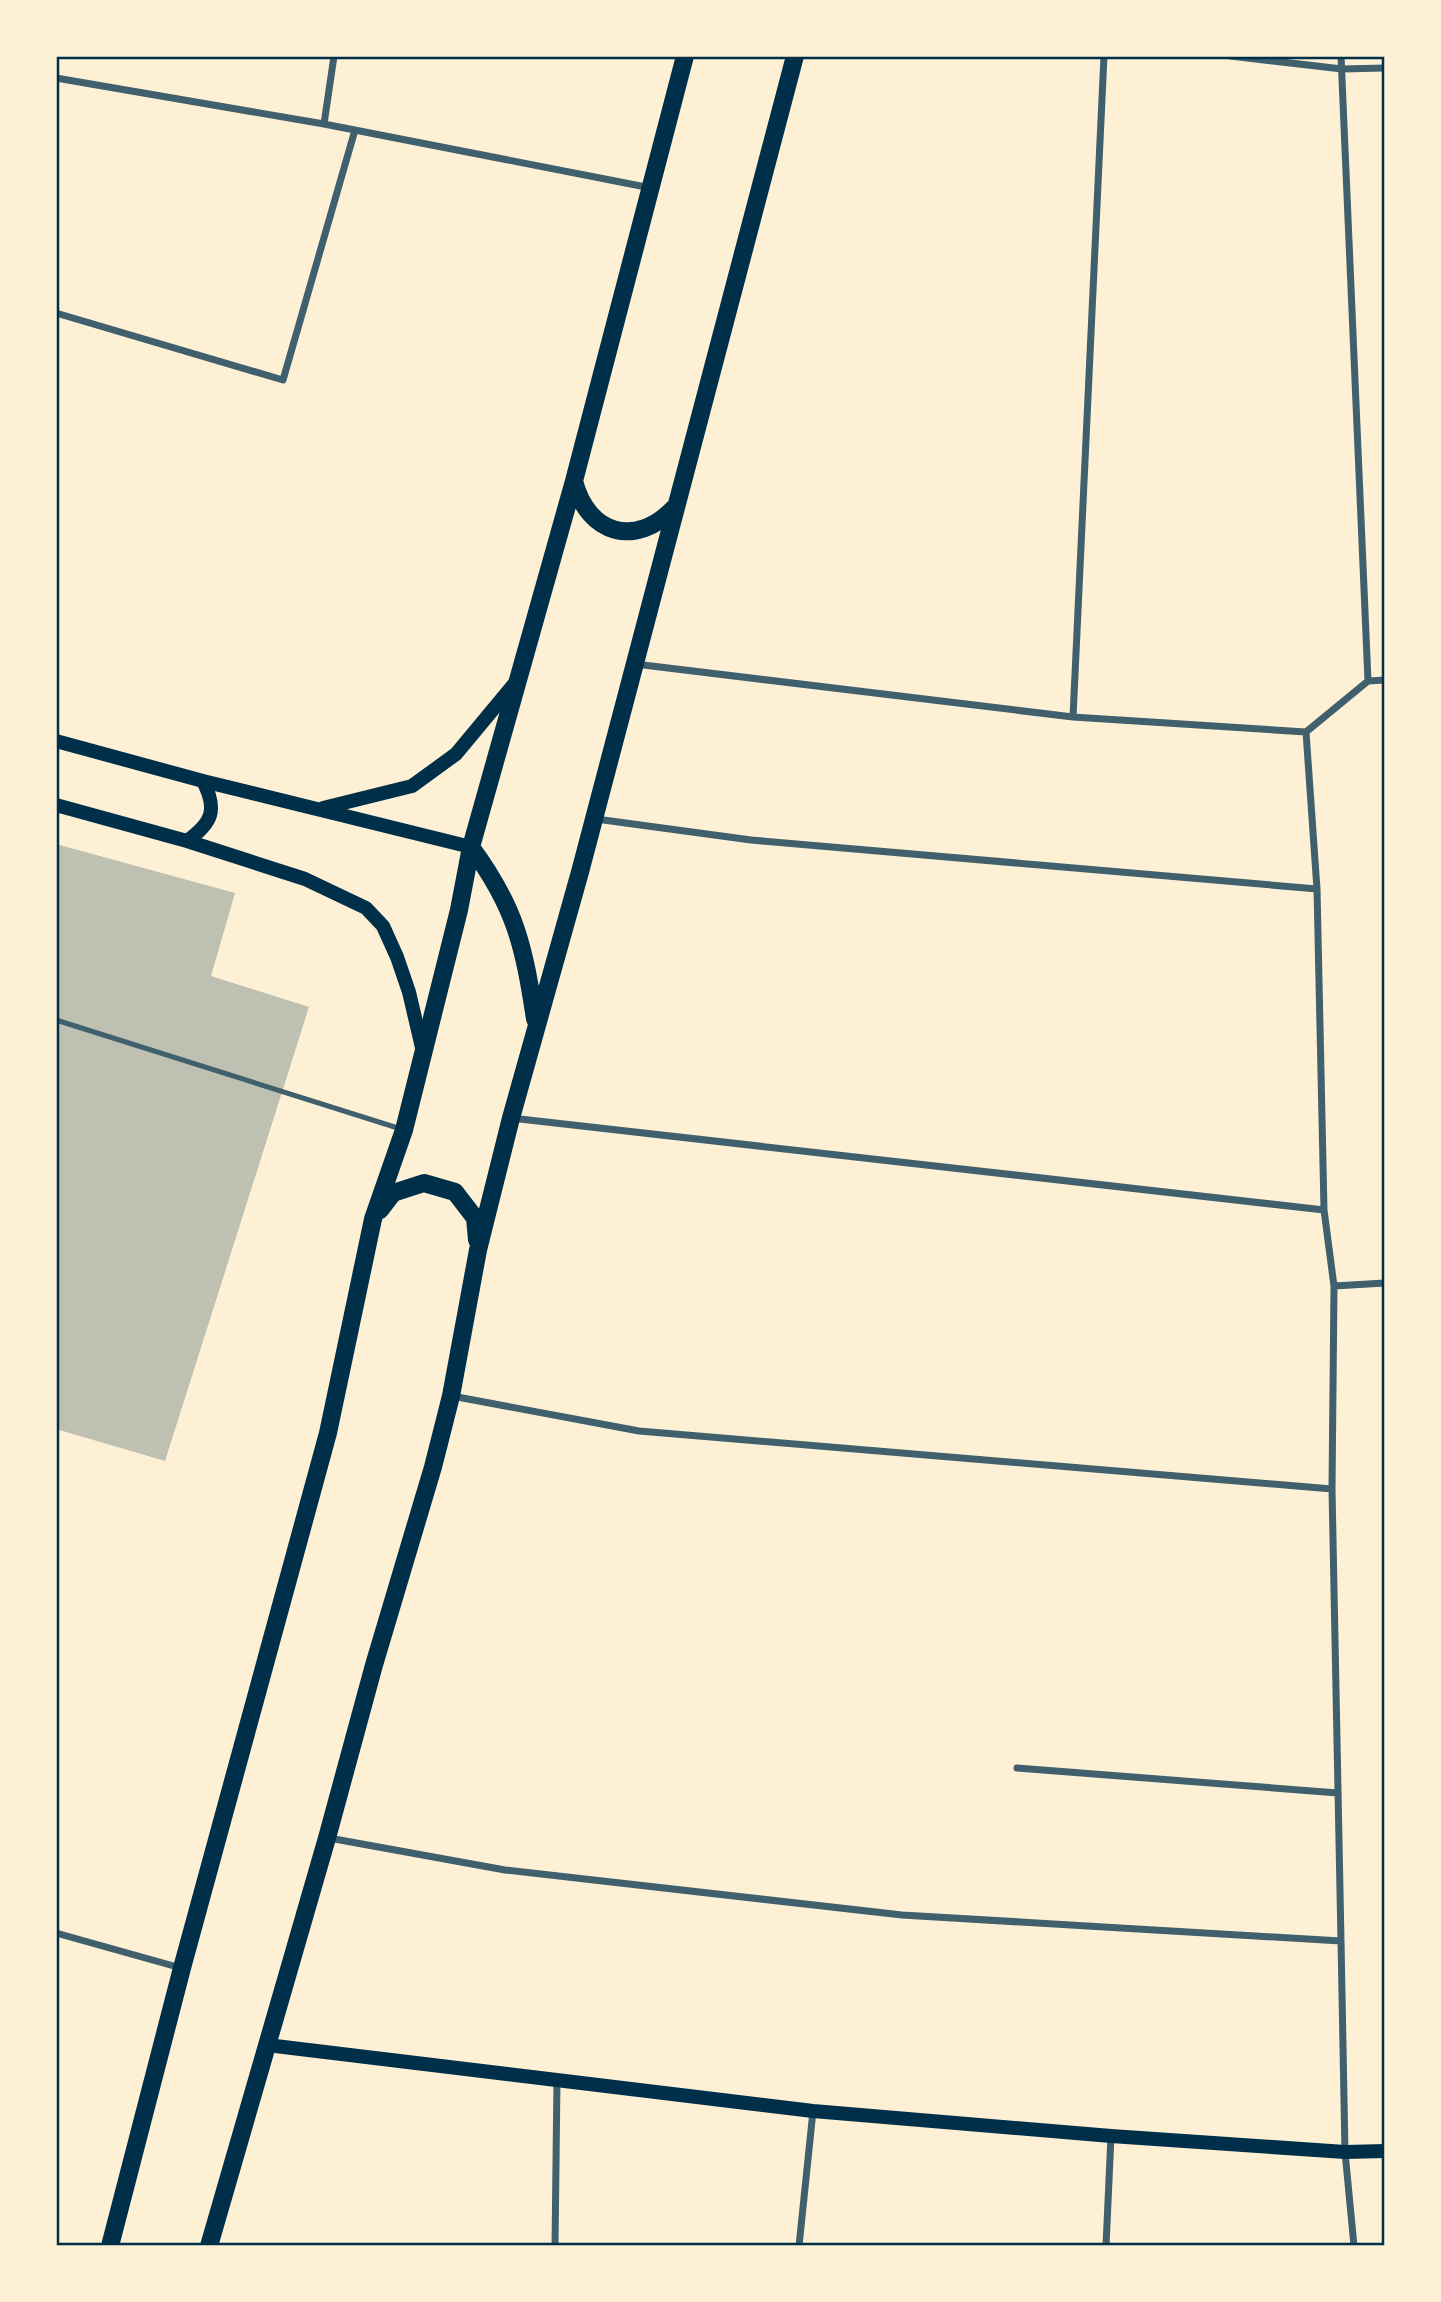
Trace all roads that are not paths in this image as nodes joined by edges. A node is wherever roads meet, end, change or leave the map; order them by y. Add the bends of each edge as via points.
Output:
1 (334, 56) edge
2 (685, 56) edge
3 (795, 56) edge
4 (1104, 56) edge
5 (1230, 56) edge
6 (1341, 56) edge
7 (1385, 68) edge
8 (1342, 69) junction
9 (56, 78) edge
10 (324, 124) junction
11 (355, 130) junction
12 (651, 188) junction
13 (56, 313) edge
14 (575, 481) junction
15 (674, 508) junction
16 (634, 664) junction
17 (520, 677) junction
18 (1385, 680) edge
19 (1368, 681) junction
20 (1073, 717) junction
21 (1306, 732) junction
22 (56, 741) edge
23 (203, 781) junction
24 (56, 805) edge
25 (318, 809) junction
26 (593, 819) junction
27 (187, 841) junction
28 (471, 847) junction
29 (1317, 889) junction
30 (56, 1020) edge
31 (536, 1026) junction
32 (424, 1052) junction
33 (511, 1118) junction
34 (404, 1130) junction
35 (1324, 1210) junction
36 (373, 1219) junction
37 (478, 1250) junction
38 (1385, 1283) edge
39 (1334, 1286) junction
40 (451, 1396) junction
41 (1332, 1489) junction
42 (1017, 1768) dead end
43 (1338, 1793) junction
44 (327, 1838) junction
45 (56, 1933) edge
46 (1341, 1941) junction
47 (182, 1968) junction
48 (267, 2045) junction
49 (557, 2079) junction
50 (813, 2111) junction
51 (1111, 2136) junction
52 (1385, 2151) edge
53 (1345, 2152) junction
54 (110, 2246) edge
55 (209, 2246) edge
56 (555, 2246) edge
57 (799, 2246) edge
58 (1106, 2246) edge
59 (1354, 2246) edge

1 - 10 street
2 - 12 main road
3 - 15 main road
4 - 20 street
5 - 8 street
6 - 8 street
7 - 8 street
8 - 19 street
9 - 10 street
10 - 11 street
11 - 12 street
11 - 13 street via 283,380
12 - 14 main road
14 - 15 main road via 579,500 605,527 643,530 661,522
14 - 17 main road
15 - 16 main road
16 - 20 street
16 - 26 main road
17 - 25 main road via 456,754 412,786
17 - 28 main road
18 - 19 street
19 - 21 street
20 - 21 street
21 - 29 street
22 - 23 main road
23 - 25 main road
23 - 27 main road via 211,800 209,820
24 - 27 main road
25 - 28 main road
26 - 29 street via 751,840
26 - 31 main road
27 - 32 main road via 305,879 366,908 383,926 397,957
28 - 31 main road via 513,917 528,970
28 - 32 main road
29 - 35 street
30 - 34 lane
31 - 33 main road
32 - 34 main road
33 - 35 street
33 - 37 main road
34 - 36 main road
35 - 39 street
36 - 37 main road via 393,1193 424,1183 445,1189 455,1192 475,1218
36 - 47 main road via 328,1433
37 - 40 main road
38 - 39 street
39 - 41 street
40 - 41 street via 639,1432
40 - 44 main road
41 - 43 street
42 - 43 street
43 - 46 street
44 - 46 street via 505,1870 902,1916
44 - 48 main road
45 - 47 street
46 - 53 street
47 - 54 main road
48 - 49 main road
48 - 55 main road
49 - 50 main road
49 - 56 street
50 - 51 main road
50 - 57 street
51 - 53 main road
51 - 58 street
52 - 53 main road
53 - 59 street

